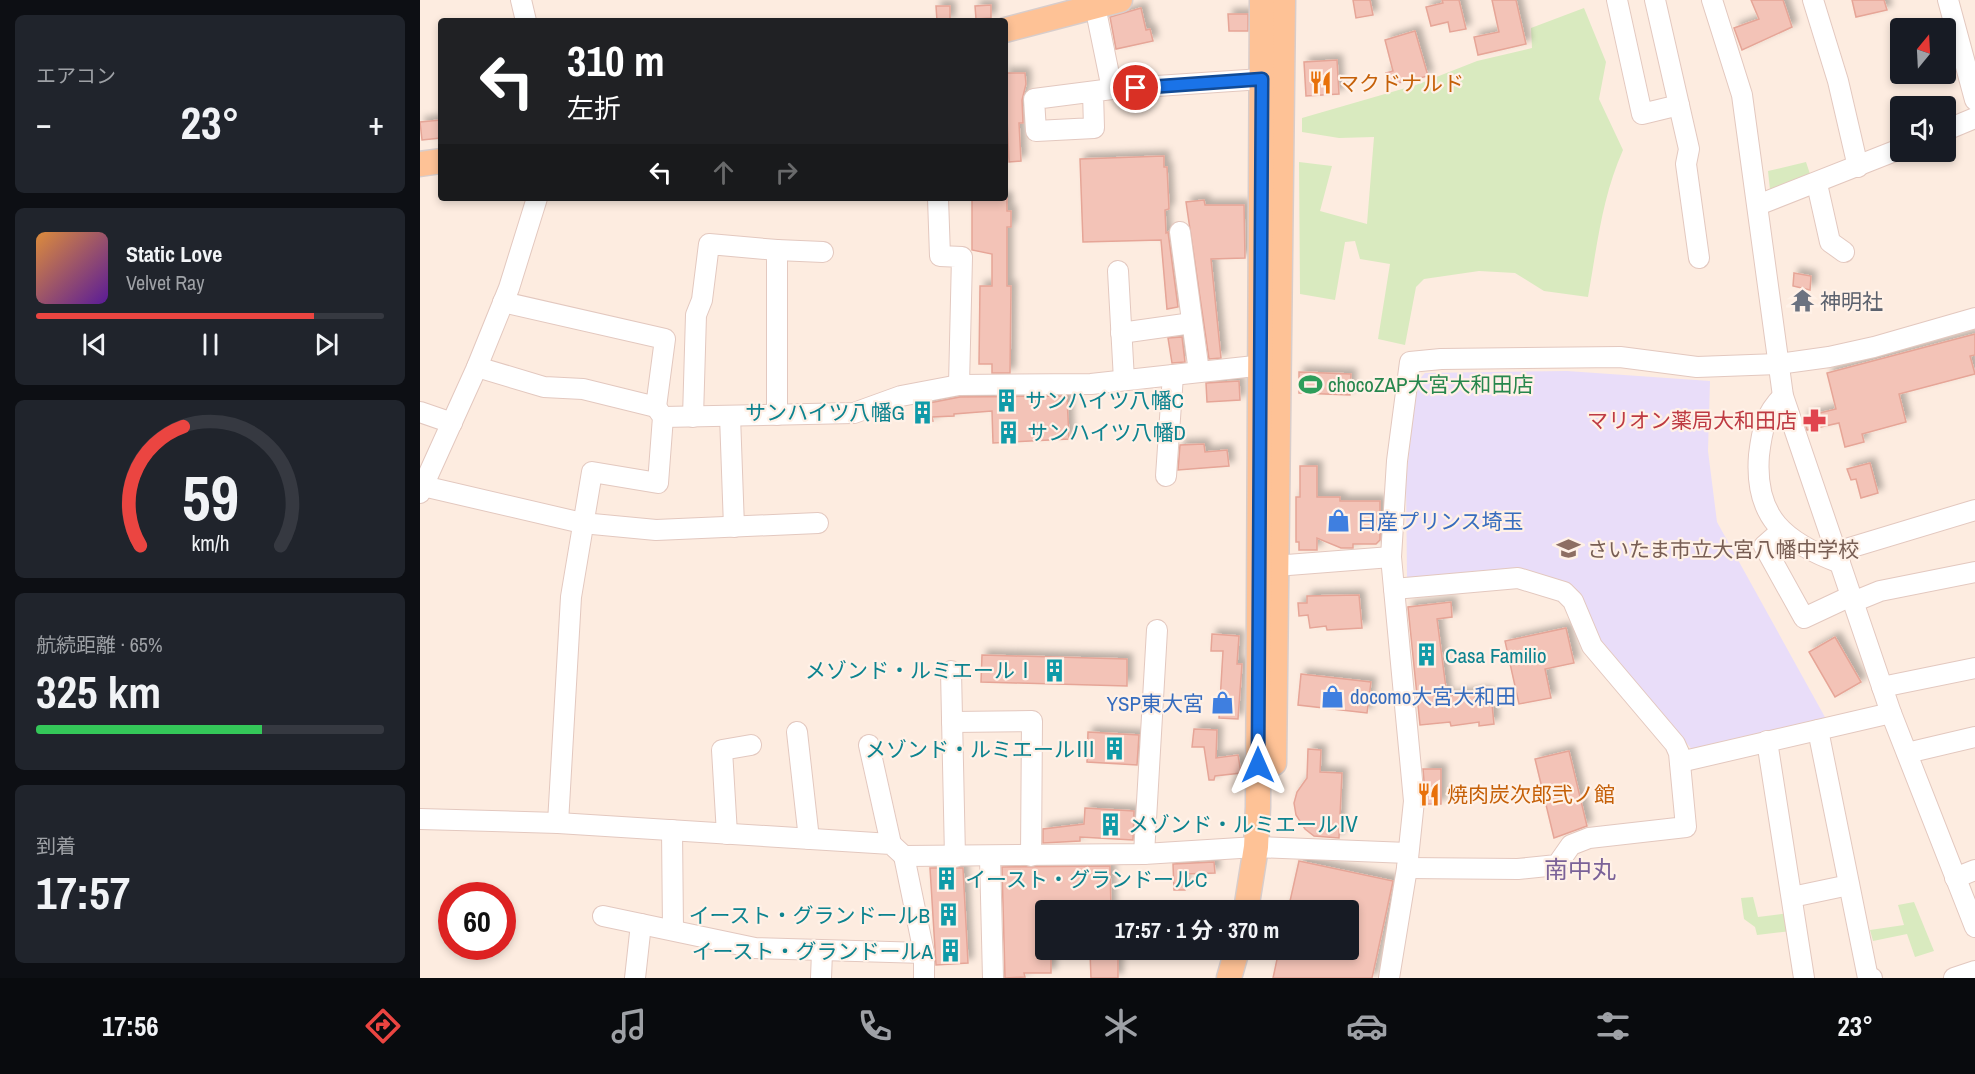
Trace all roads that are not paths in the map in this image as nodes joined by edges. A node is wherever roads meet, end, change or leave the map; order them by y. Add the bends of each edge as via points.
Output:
1 (521, 0) edge
2 (1120, 0) edge
3 (1262, 0) edge
4 (1282, 0) edge
5 (1617, 0) edge
6 (1655, 0) edge
7 (1712, 0) edge
8 (1813, 0) edge
9 (1948, 0) edge
10 (1095, 6) junction
11 (525, 18) edge
12 (1008, 29) edge
13 (1262, 79) junction
14 (1975, 100) edge
15 (1679, 105) junction
16 (1975, 117) edge
17 (1956, 126) edge
18 (1890, 153) edge
19 (438, 161) edge
20 (420, 164) edge
21 (1858, 167) junction
22 (1817, 184) junction
23 (536, 201) edge
24 (938, 201) edge
25 (1758, 205) junction
26 (1180, 232) dead end
27 (777, 250) junction
28 (823, 252) dead end
29 (1844, 252) dead end
30 (1699, 258) dead end
31 (1118, 272) dead end
32 (503, 302) junction
33 (1975, 318) edge
34 (1192, 323) junction
35 (1122, 333) junction
36 (1269, 364) junction
37 (1778, 364) junction
38 (477, 367) junction
39 (1199, 372) junction
40 (1173, 375) junction
41 (1124, 380) junction
42 (959, 385) junction
43 (1783, 396) junction
44 (420, 412) edge
45 (659, 412) junction
46 (777, 415) junction
47 (730, 416) junction
48 (693, 417) junction
49 (452, 423) junction
50 (1166, 476) dead end
51 (421, 489) edge
52 (1975, 510) edge
53 (582, 523) junction
54 (818, 523) dead end
55 (734, 527) junction
56 (1781, 531) junction
57 (1391, 556) junction
58 (1838, 557) junction
59 (1267, 567) junction
60 (1975, 572) edge
61 (1394, 589) junction
62 (1852, 599) junction
63 (1157, 630) dead end
64 (1975, 668) edge
65 (951, 671) dead end
66 (1882, 687) junction
67 (1891, 713) junction
68 (951, 722) junction
69 (1818, 730) junction
70 (797, 732) dead end
71 (1975, 737) edge
72 (1767, 741) junction
73 (751, 745) dead end
74 (869, 745) dead end
75 (1907, 753) junction
76 (1680, 762) junction
77 (420, 819) edge
78 (558, 823) junction
79 (672, 830) junction
80 (727, 834) junction
81 (809, 839) junction
82 (1264, 848) junction
83 (898, 850) junction
84 (1144, 854) junction
85 (1031, 856) junction
86 (956, 857) junction
87 (990, 857) junction
88 (1408, 861) junction
89 (1975, 870) edge
90 (1954, 878) junction
91 (1849, 885) junction
92 (1792, 897) junction
93 (1249, 900) edge
94 (1262, 900) edge
95 (603, 916) dead end
96 (641, 924) junction
97 (1975, 927) edge
98 (674, 930) junction
99 (822, 952) junction
100 (924, 954) junction
101 (1234, 960) edge
102 (1250, 960) edge
103 (1975, 971) edge
104 (635, 978) edge
105 (821, 978) edge
106 (924, 978) edge
107 (993, 978) edge
108 (1229, 978) edge
109 (1246, 978) edge
110 (1389, 978) edge
111 (1804, 978) edge
112 (1872, 978) edge
113 (1954, 978) edge

1 - 11 street
2 - 10 main road
3 - 13 main road
4 - 36 main road
5 - 15 street via 1642,114
6 - 15 street
7 - 25 street via 1742,95
8 - 21 street via 1838,81
9 - 14 street
10 - 12 main road
10 - 13 street via 1102,91
13 - 36 main road
15 - 30 street via 1689,149 1686,164
16 - 17 street
18 - 21 street
19 - 20 main road
21 - 22 street
22 - 25 street
22 - 29 street via 1830,242
23 - 32 street
24 - 42 street via 940,256 962,257
25 - 37 street
26 - 34 street
27 - 28 street
27 - 46 street
27 - 48 street via 709,244 702,300 696,315
31 - 35 street
32 - 38 street
32 - 45 street via 665,339
33 - 37 street via 1874,347
34 - 35 street
34 - 39 street
35 - 41 street
36 - 39 street
36 - 59 main road
37 - 43 street
37 - 57 street via 1697,367 1620,357 1410,362 1397,461
38 - 45 street via 544,387 583,389
38 - 49 street
39 - 40 street
40 - 41 street
40 - 50 street
41 - 42 street
42 - 46 street via 902,396 854,413
43 - 56 street via 1770,409 1761,435 1757,478 1763,502
43 - 58 street
44 - 49 street
45 - 48 street
45 - 53 street via 658,483 592,472
46 - 47 street
47 - 48 street
47 - 55 street
49 - 51 street
51 - 53 street
52 - 58 street
53 - 55 street via 656,530
53 - 78 street via 565,668
54 - 55 street
56 - 58 street via 1807,550
56 - 62 street via 1764,546 1804,618
57 - 59 street
57 - 61 street
58 - 62 street
59 - 82 main road
60 - 62 street
61 - 76 street via 1518,578 1564,592 1574,602 1592,646 1675,744
61 - 88 street via 1413,775
62 - 66 street
63 - 84 street
64 - 66 street
65 - 68 street
66 - 67 street
67 - 69 street
67 - 75 street
68 - 85 street via 1032,721
68 - 86 street
69 - 72 street
69 - 91 street
70 - 81 street
71 - 75 street
72 - 76 street
72 - 92 street
73 - 80 street via 722,750
74 - 83 street
75 - 90 street
76 - 88 street via 1686,827 1589,838 1571,845 1557,865 1518,869
77 - 78 street
78 - 79 street
79 - 80 street
79 - 98 street
80 - 81 street
81 - 83 street
82 - 84 street
82 - 88 street
82 - 93 main road
82 - 94 main road
83 - 86 street
83 - 100 street
84 - 85 street
85 - 87 street
86 - 87 street
87 - 107 street
88 - 110 street
89 - 90 street
90 - 97 street
91 - 92 street
91 - 112 street
92 - 111 street
95 - 96 street
96 - 98 street
96 - 104 street
98 - 99 street via 755,948
99 - 100 street
99 - 105 street
100 - 106 street
101 - 108 main road
102 - 109 main road
103 - 113 street

